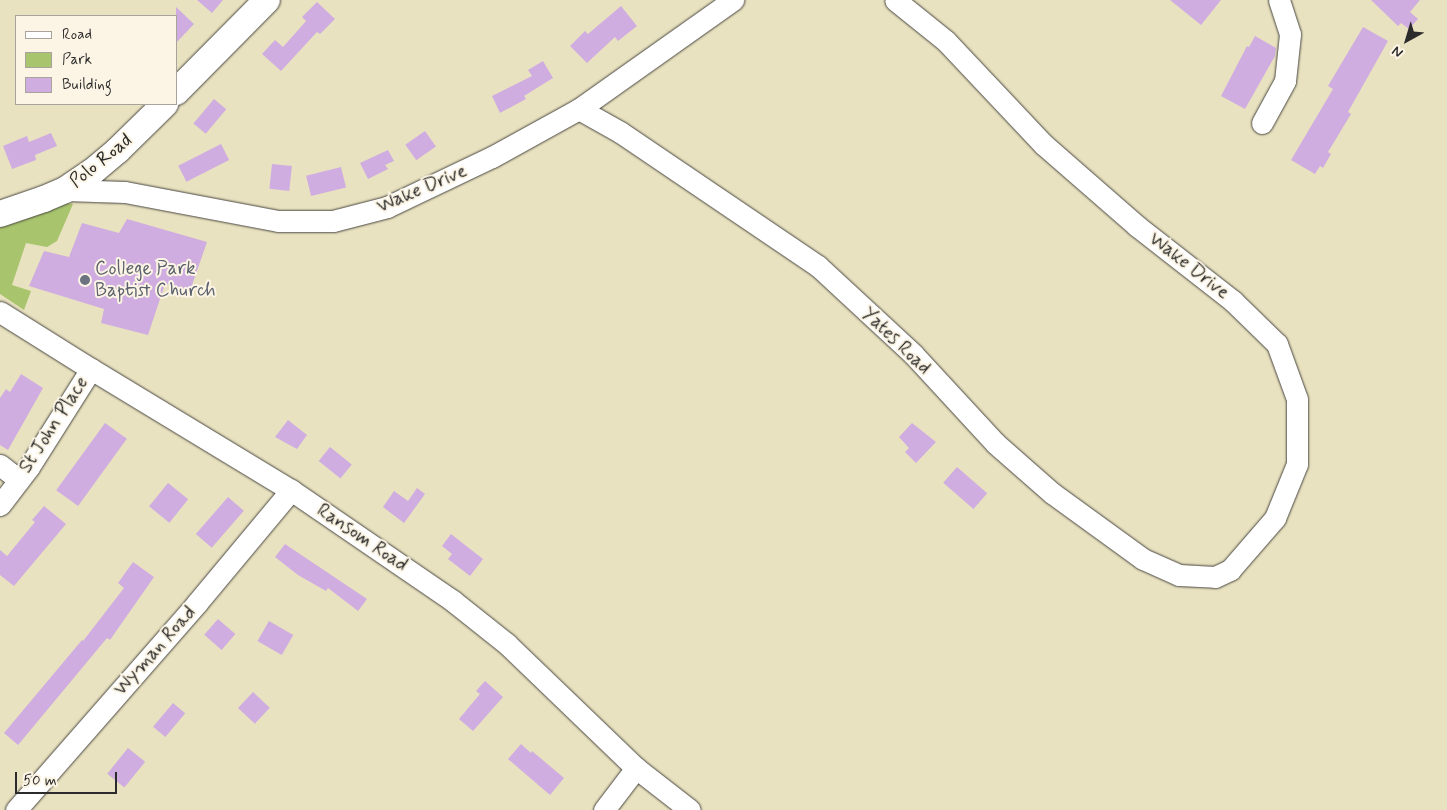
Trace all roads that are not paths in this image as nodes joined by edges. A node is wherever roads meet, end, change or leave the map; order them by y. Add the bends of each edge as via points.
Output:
1 (268, 0) edge
2 (733, 0) edge
3 (896, 0) edge
4 (1279, 0) edge
5 (178, 90) edge
6 (164, 105) edge
7 (579, 109) junction
8 (1262, 123) dead end
9 (65, 190) junction
10 (0, 214) edge
11 (0, 312) edge
12 (91, 370) junction
13 (0, 465) edge
14 (19, 480) junction
15 (291, 490) junction
16 (0, 505) edge
17 (1203, 576) joint
18 (636, 768) junction
19 (16, 810) edge
20 (604, 810) edge
21 (690, 810) edge

1 - 5 main road
2 - 7 street, Wake Drive
3 - 17 street, Wake Drive via 946,41 1044,145 1137,226 1233,301 1278,344 1297,399 1297,464 1276,518 1230,570 1215,577
4 - 8 street via 1290,34 1285,81
6 - 9 main road, Polo Road via 107,161
7 - 9 street, Wake Drive via 492,157 386,207 333,221 278,221 125,192
7 - 17 street, Yates Road via 620,132 818,266 913,354 995,443 1052,493 1144,559 1179,575
9 - 10 main road, Polo Road
11 - 12 street, Ransom Road
12 - 14 street, St John Place
12 - 15 street, Ransom Road
13 - 14 street
14 - 16 street, St John Place
15 - 18 street, Ransom Road via 453,601 507,644
15 - 19 street, Wyman Road
18 - 20 street
18 - 21 street, Ransom Road

